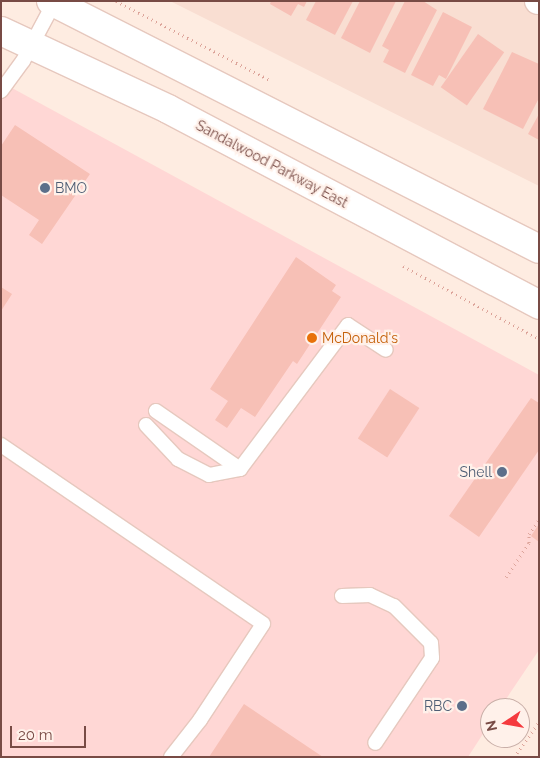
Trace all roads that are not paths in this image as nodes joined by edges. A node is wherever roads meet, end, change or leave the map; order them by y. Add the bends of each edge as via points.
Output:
1 (52, 2) edge
2 (1, 31) edge
3 (32, 45) junction
4 (1, 91) edge
5 (539, 248) edge
6 (539, 305) edge
7 (386, 350) dead end
8 (156, 411) dead end
9 (146, 424) dead end
10 (1, 445) edge
11 (240, 469) junction
12 (342, 596) dead end
13 (375, 743) dead end
14 (171, 757) edge

1 - 3 lane
1 - 5 main road
2 - 3 main road, Sandalwood Parkway East
3 - 4 lane
3 - 6 main road, Sandalwood Parkway East via 168,109
7 - 11 lane via 348,325
8 - 11 lane
9 - 11 lane via 178,459 209,475
10 - 14 lane via 263,624 200,720
12 - 13 lane via 370,595 394,606 431,643 432,658

